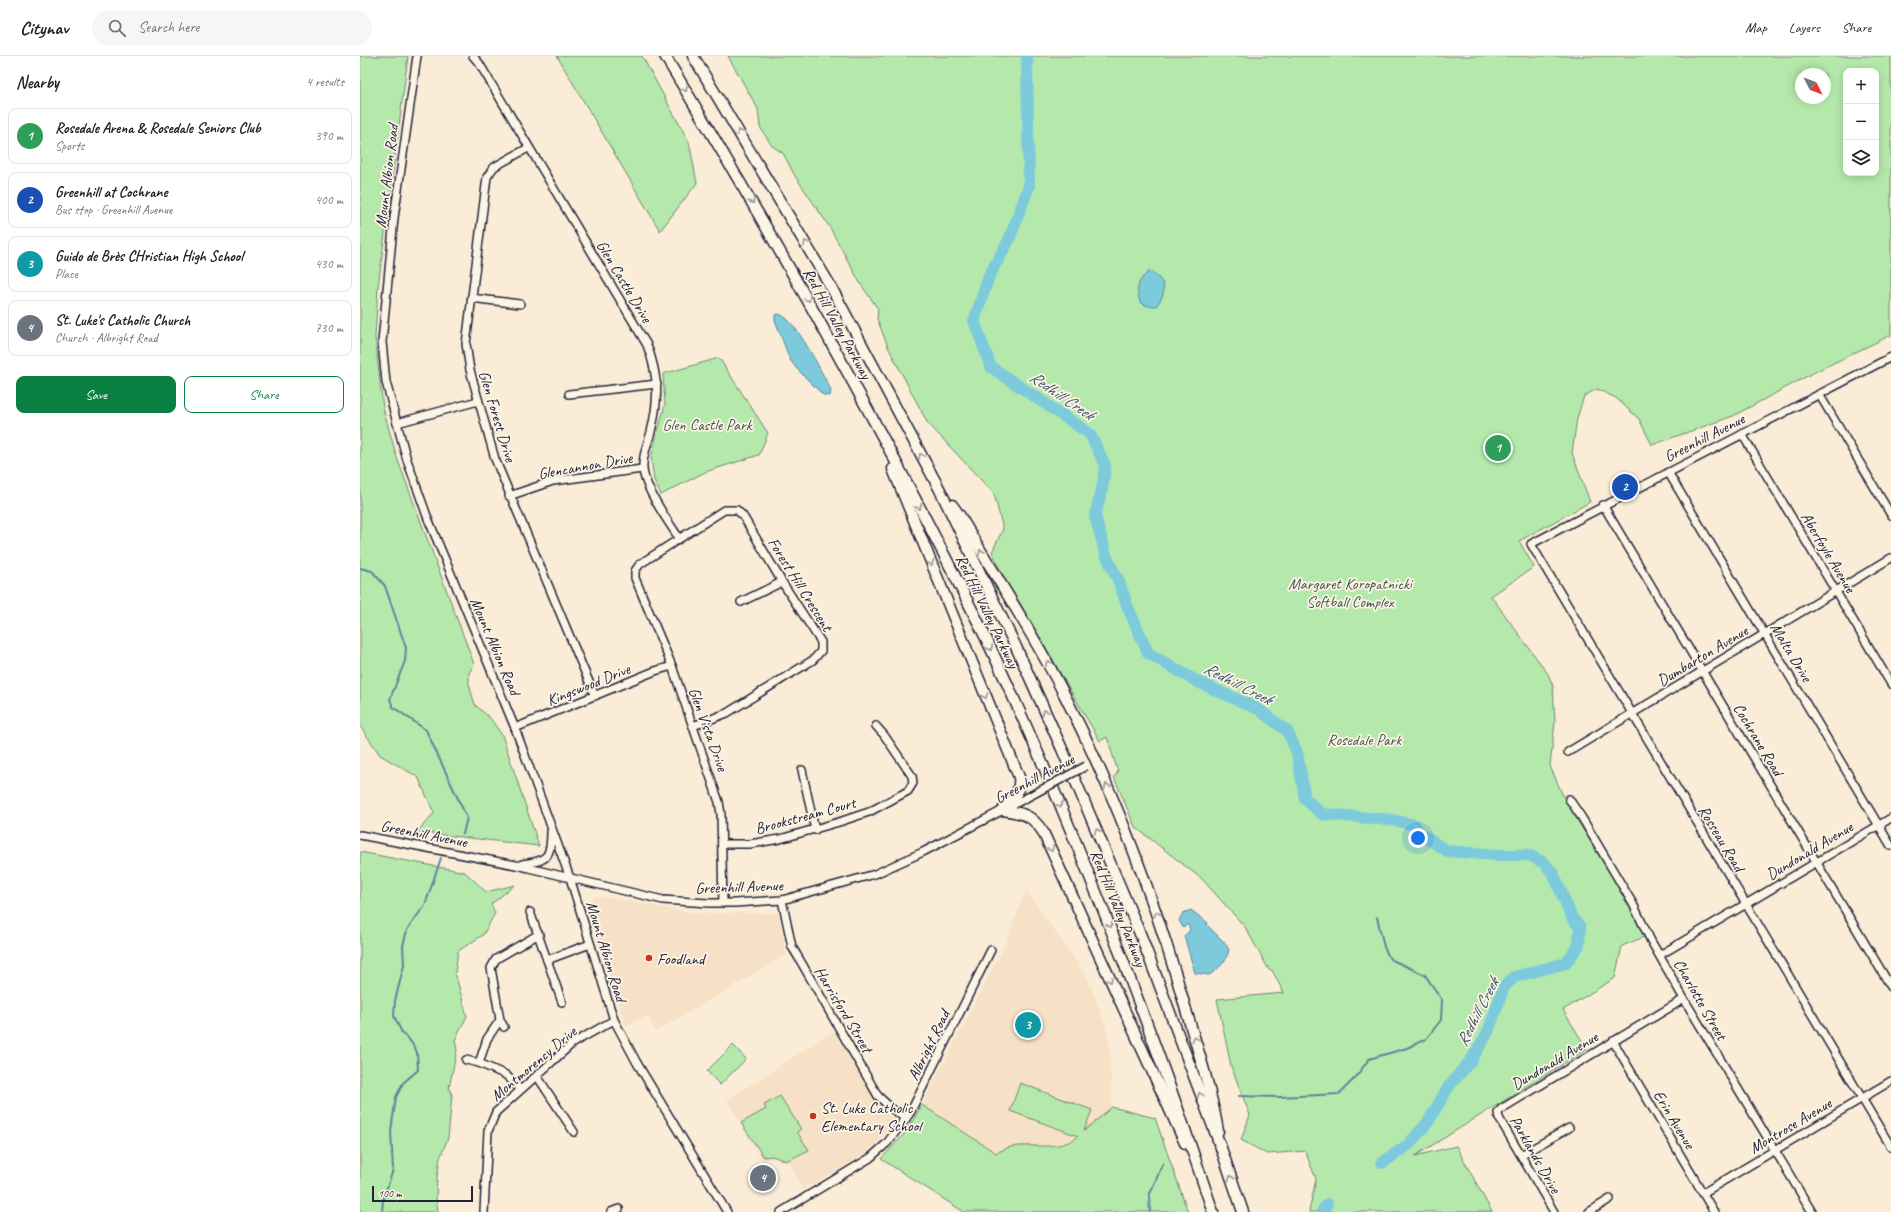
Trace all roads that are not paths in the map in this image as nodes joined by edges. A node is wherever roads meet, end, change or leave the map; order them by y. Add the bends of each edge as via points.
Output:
1 (417, 56) edge
2 (473, 56) edge
3 (665, 56) edge
4 (694, 56) edge
5 (528, 148) junction
6 (471, 298) junction
7 (520, 304) dead end
8 (1891, 357) edge
9 (657, 384) junction
10 (569, 394) dead end
11 (1819, 394) junction
12 (478, 401) junction
13 (876, 422) junction
14 (397, 423) junction
15 (1742, 434) junction
16 (642, 469) junction
17 (1668, 472) junction
18 (940, 490) junction
19 (510, 496) junction
20 (1603, 505) junction
21 (1891, 515) edge
22 (679, 538) junction
23 (1531, 544) joint
24 (1891, 558) edge
25 (635, 571) joint
26 (782, 582) junction
27 (1836, 591) junction
28 (742, 602) dead end
29 (1764, 634) junction
30 (672, 666) junction
31 (1702, 671) junction
32 (1891, 684) edge
33 (595, 696) junction
34 (1631, 713) junction
35 (693, 726) junction
36 (876, 726) dead end
37 (515, 728) junction
38 (1568, 752) dead end
39 (1096, 761) junction
40 (802, 770) dead end
41 (1569, 799) dead end
42 (1003, 810) junction
43 (1891, 818) edge
44 (1879, 826) junction
45 (551, 827) junction
46 (815, 830) junction
47 (360, 835) edge
48 (722, 844) junction
49 (1891, 846) edge
50 (1816, 862) junction
51 (516, 865) junction
52 (570, 878) junction
53 (782, 900) junction
54 (723, 903) junction
55 (1746, 904) junction
56 (530, 912) dead end
57 (539, 934) junction
58 (590, 944) junction
59 (991, 950) dead end
60 (1660, 956) junction
61 (547, 960) junction
62 (1891, 987) edge
63 (1684, 999) junction
64 (562, 1002) dead end
65 (500, 1020) junction
66 (614, 1020) junction
67 (504, 1027) dead end
68 (1613, 1041) junction
69 (466, 1060) dead end
70 (479, 1063) junction
71 (537, 1076) junction
72 (1891, 1081) edge
73 (520, 1089) junction
74 (1862, 1099) junction
75 (1501, 1109) joint
76 (906, 1119) junction
77 (1569, 1128) dead end
78 (574, 1132) dead end
79 (1220, 1144) junction
80 (1891, 1147) edge
81 (1775, 1150) junction
82 (1521, 1155) junction
83 (1204, 1182) junction
84 (1703, 1193) junction
85 (1610, 1198) dead end
86 (620, 1209) dead end
87 (484, 1212) edge
88 (611, 1212) edge
89 (727, 1212) edge
90 (781, 1212) edge
91 (1213, 1212) edge
92 (1243, 1212) edge
93 (1554, 1212) edge
94 (1589, 1212) edge
95 (1714, 1212) edge
96 (1812, 1212) edge

1 - 14 street, Mount Albion Road via 394,218 382,342 386,382
2 - 5 street, Glen Castle Drive
3 -> 13 highway, Red Hill Valley Parkway via 799,282
18 -> 4 highway, Red Hill Valley Parkway via 830,285
5 - 6 street, Glen Forest Drive via 487,175
5 - 9 street, Glen Castle Drive via 647,346
6 - 7 street
6 - 12 street, Glen Forest Drive via 466,344
8 - 11 street, Greenhill Avenue
9 - 10 street
9 - 16 street, Glen Castle Drive via 656,412
11 - 15 street, Greenhill Avenue
11 - 21 street
12 - 14 street
12 - 19 street, Glen Forest Drive via 495,459
13 -> 42 highway via 881,444 1020,777 1017,795
13 -> 83 highway, Red Hill Valley Parkway via 974,615 1042,762 1130,975
14 - 37 street, Mount Albion Road via 427,516
15 - 17 street, Greenhill Avenue
15 - 27 street, Aberfoyle Avenue
16 - 19 street, Glencannon Drive via 553,481
16 - 22 street via 654,500
17 - 20 street, Greenhill Avenue
17 - 29 street, Malta Drive
39 -> 18 highway via 1042,652 960,516
79 -> 18 highway, Red Hill Valley Parkway via 1102,843 1016,647
19 - 33 street, Glen Forest Drive
20 - 23 street, Greenhill Avenue
20 - 31 street, Cochrane Road
22 - 25 street, Forest Hill Crescent via 640,564
22 - 26 street, Forest Hill Crescent via 724,510 737,510
23 - 34 street, Rosseau Road
24 - 27 street, Dumbarton Avenue
25 - 30 street, Glen Vista Drive via 635,578
26 - 28 street
26 - 35 street, Forest Hill Crescent via 821,642 821,651 813,660 727,713
27 - 29 street, Dumbarton Avenue
27 - 32 street, Aberfoyle Avenue
29 - 31 street, Dumbarton Avenue
29 - 44 street, Malta Drive
30 - 33 street, Kingswood Drive
30 - 35 street, Glen Vista Drive
31 - 34 street, Dumbarton Avenue
31 - 50 street, Cochrane Road
33 - 37 street, Kingswood Drive
34 - 38 street, Dumbarton Avenue
34 - 55 street, Rosseau Road
35 - 48 street, Glen Vista Drive via 719,802
36 - 46 street, Brookstream Court via 912,776 913,783 908,791 869,812
37 - 45 street, Mount Albion Road
39 - 42 street, Greenhill Avenue, bridge
79 -> 39 highway via 1205,1078 1167,943
40 - 46 street
41 - 60 street, Charlotte Street via 1629,898
42 - 53 street, Greenhill Avenue via 875,874
42 -> 83 highway via 1021,812 1043,832
43 - 44 street, Dundonald Avenue
44 - 49 street, Malta Drive
44 - 50 street, Dundonald Avenue
45 - 51 street via 551,845 547,856 542,861
45 - 52 street, Mount Albion Road
46 - 48 street, Brookstream Court via 750,844
47 - 51 street, Greenhill Avenue
48 - 54 street, Glen Vista Drive
50 - 55 street, Dundonald Avenue
50 - 62 street, Cochrane Road
51 - 52 street, Greenhill Avenue
52 - 54 street, Greenhill Avenue via 663,900
52 - 58 street, Mount Albion Road
53 - 54 street, Greenhill Avenue
53 - 76 street, Harrisford Street via 792,947 808,976 878,1096
55 - 60 street, Dundonald Avenue
55 - 74 street, Rosseau Road
56 - 57 street
57 - 61 street
57 - 65 street via 496,959 491,968
58 - 61 street
58 - 66 street, Mount Albion Road
59 - 76 street, Albright Road
60 - 63 street, Charlotte Street
61 - 64 street
63 - 68 street, Dundonald Avenue
63 - 81 street, Charlotte Street
65 - 67 street
65 - 70 street via 487,1039
66 - 71 street, Montmorency Drive via 573,1043
66 - 89 street, Mount Albion Road
68 - 75 street, Dundonald Avenue
68 - 84 street, Erin Avenue
69 - 70 street
70 - 73 street via 506,1075
71 - 73 street, Montmorency Drive
71 - 78 street
72 - 74 street, Montrose Avenue
73 - 87 street, Montmorency Drive via 496,1112 488,1131
74 - 80 street, Rosseau Road
74 - 81 street, Montrose Avenue
75 - 82 street, Parklands Drive via 1498,1113 1499,1118
76 - 90 street, Albright Road via 887,1143 870,1158
77 - 82 street
92 -> 79 highway, Red Hill Valley Parkway
81 - 84 street, Montrose Avenue
81 - 96 street, Charlotte Street
82 - 93 street, Parklands Drive
83 - 91 highway, Red Hill Valley Parkway
84 - 95 street, Erin Avenue
85 - 94 street
86 - 88 street

